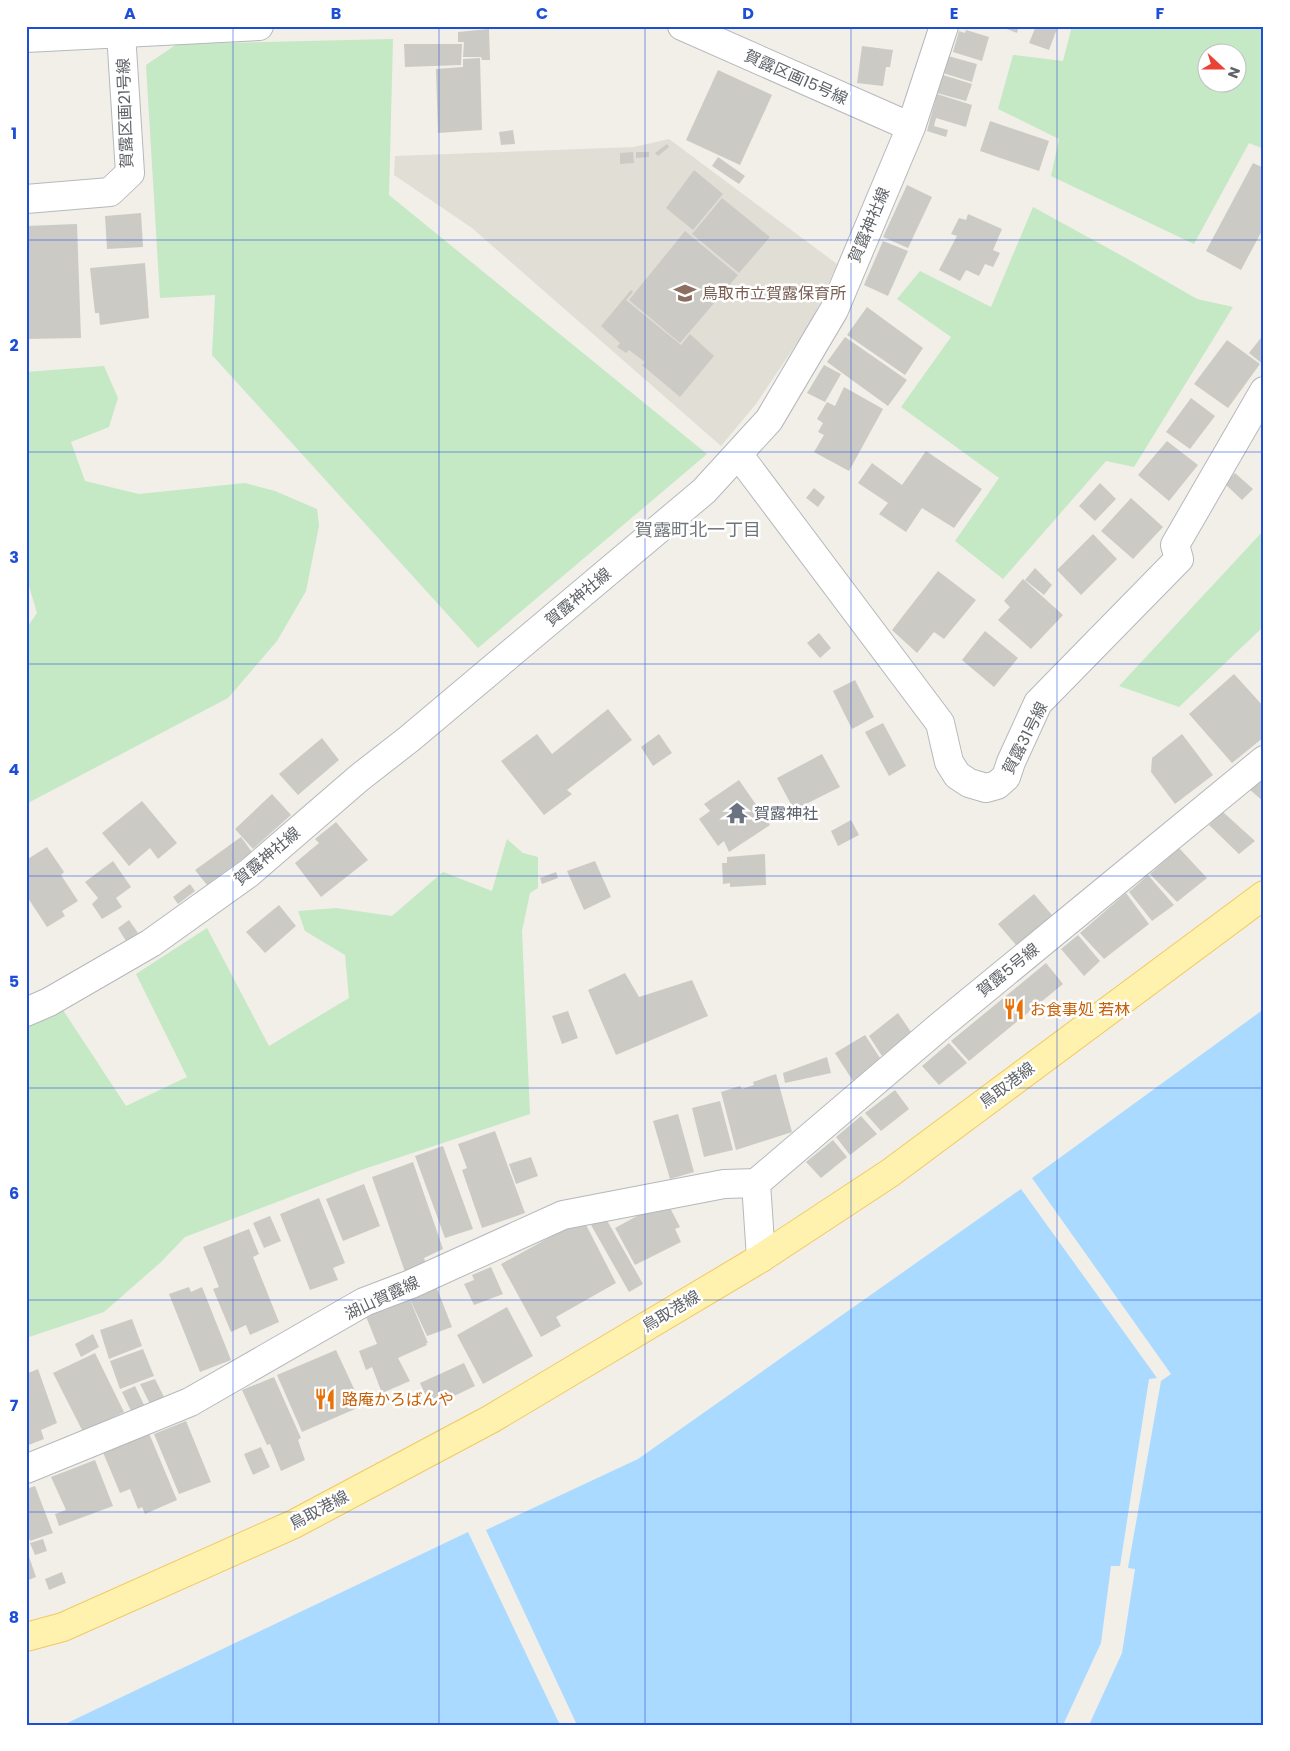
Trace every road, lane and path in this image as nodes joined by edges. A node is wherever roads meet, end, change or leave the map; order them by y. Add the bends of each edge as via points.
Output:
1 (259, 26) edge
2 (682, 26) edge
3 (944, 26) edge
4 (122, 33) junction
5 (26, 38) edge
6 (911, 127) junction
7 (26, 199) edge
8 (1264, 391) edge
9 (738, 454) junction
10 (1264, 760) edge
11 (1264, 895) edge
12 (26, 1012) edge
13 (756, 1183) junction
14 (761, 1258) junction
15 (26, 1469) edge
16 (26, 1636) edge

1 - 4 street
2 - 6 street, 賀露区画15号線
3 - 6 street, 賀露神社線
4 - 5 street
4 - 7 street, 賀露区画21号線 via 130,173 110,192
6 - 9 street, 賀露神社線 via 834,310 769,420
8 - 9 street, 賀露31号線 via 1175,544 1179,559 1038,703 1006,777 997,785 986,788 957,775 949,762 940,723
9 - 12 street, 賀露神社線 via 704,491 248,873 151,943
10 - 13 street, 賀露5号線 via 939,1027
11 - 14 main road, 鳥取港線 via 890,1173
13 - 14 street
13 - 15 street, 湖山賀露線 via 724,1184 563,1215 364,1302 190,1402
14 - 16 main road, 鳥取港線 via 491,1419 294,1524 63,1627

